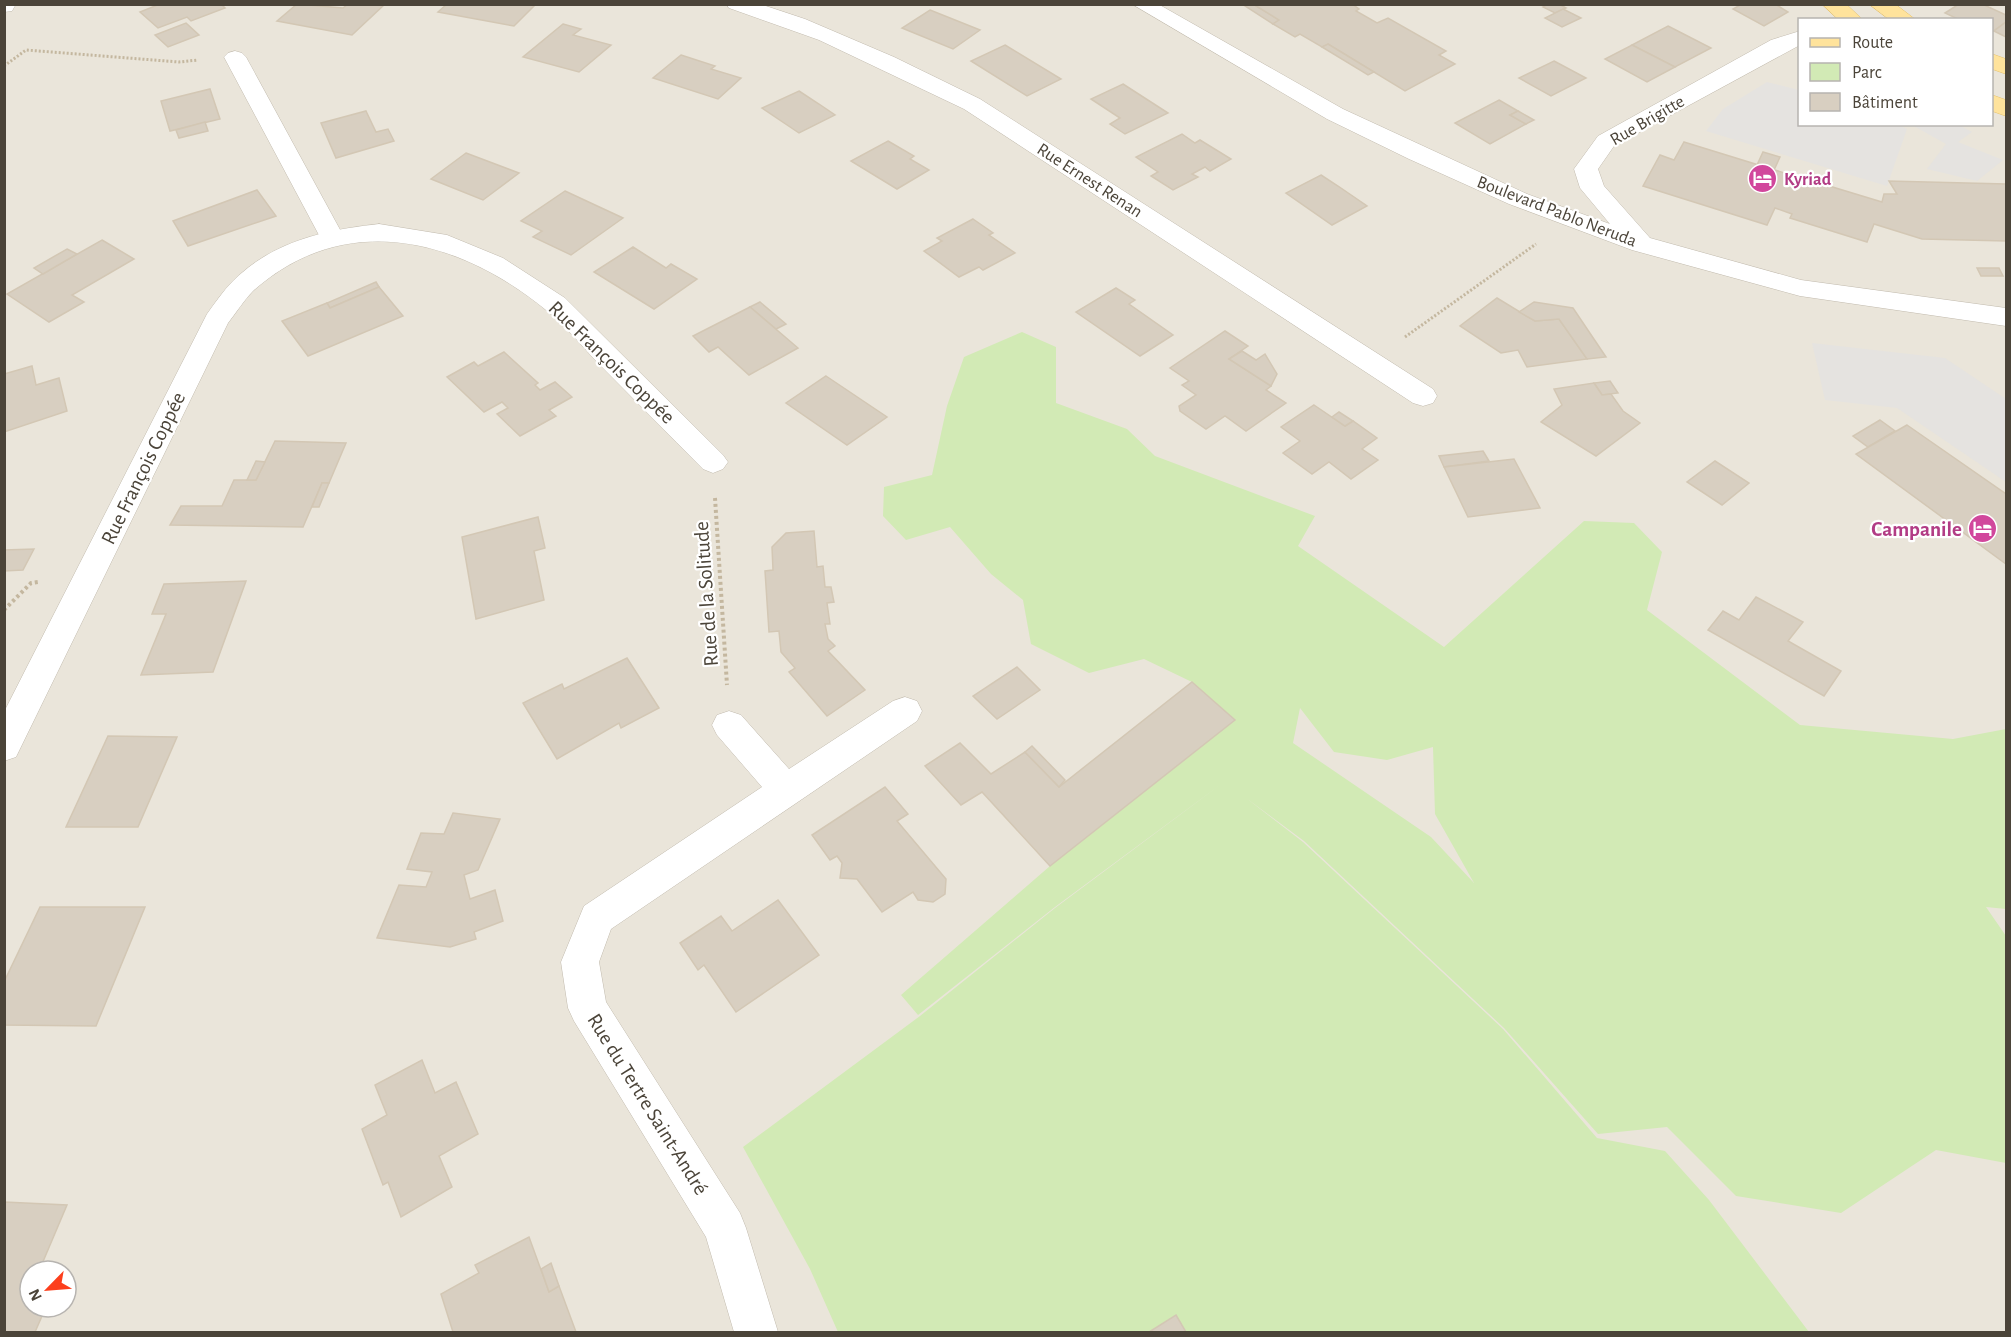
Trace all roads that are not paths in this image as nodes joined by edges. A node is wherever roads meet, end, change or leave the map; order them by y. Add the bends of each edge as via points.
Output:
1 (736, 4) edge
2 (1142, 4) edge
3 (1832, 4) edge
4 (1879, 4) edge
5 (1848, 18) edge
6 (1903, 18) edge
7 (1798, 38) edge
8 (235, 57) road end
9 (1993, 61) edge
10 (2007, 67) edge
11 (1993, 102) edge
12 (2007, 109) edge
13 (332, 237) junction
14 (1641, 244) junction
15 (2007, 317) edge
16 (1423, 396) dead end
17 (713, 462) road end
18 (904, 711) dead end
19 (729, 725) road end
20 (4, 747) edge
21 (786, 790) junction
22 (756, 1332) edge

1 - 16 street, Rue Ernest Renan via 768,13 904,69 972,104
2 - 14 street, Boulevard Pablo Neruda via 1335,114 1417,154 1518,199
3 - 5 main road
4 - 6 main road
7 - 14 street, Rue Brigitte via 1606,141 1587,169 1592,188
8 - 13 lane
9 - 10 main road
11 - 12 main road
13 - 17 street, Rue François Coppée via 379,232 438,241 494,264 556,304
13 - 20 street, Rue François Coppée via 287,254 243,286 216,320
14 - 15 street, Boulevard Pablo Neruda via 1800,288
18 - 21 street, Rue du Tertre Saint-André
19 - 21 street
21 - 22 street, Rue du Tertre Saint-André via 597,918 580,962 588,1008 725,1228

